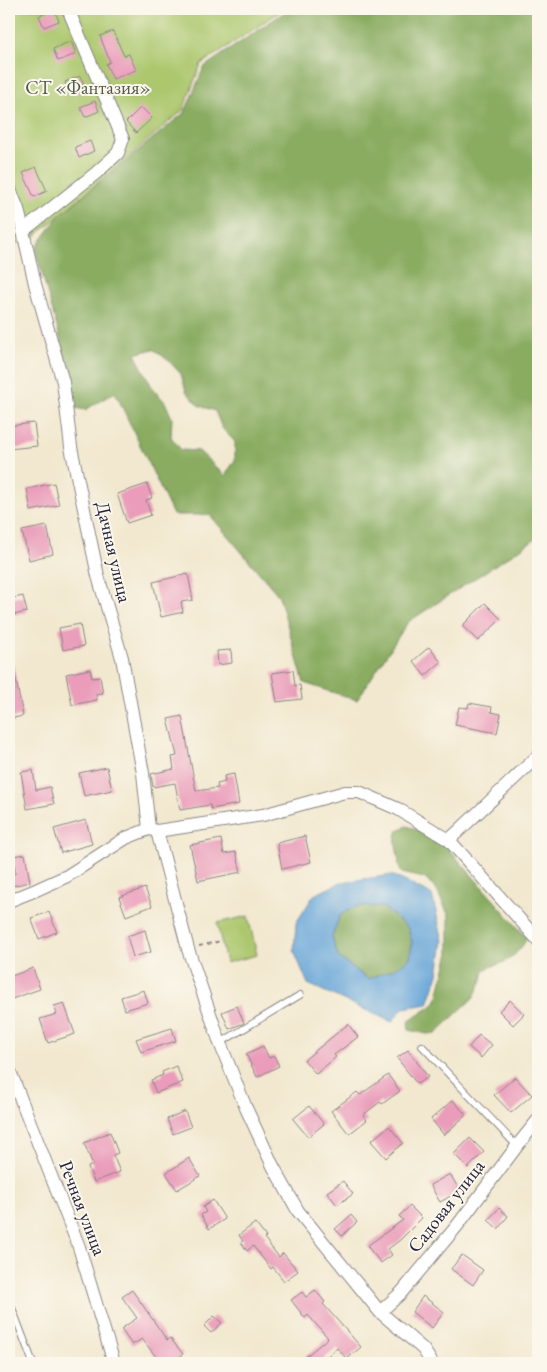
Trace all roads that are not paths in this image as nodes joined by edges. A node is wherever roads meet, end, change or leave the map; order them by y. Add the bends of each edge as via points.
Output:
1 (68, 9) edge
2 (9, 187) edge
3 (23, 231) junction
4 (538, 756) edge
5 (153, 830) junction
6 (449, 840) junction
7 (9, 901) edge
8 (538, 940) edge
9 (300, 995) dead end
10 (220, 1043) junction
11 (422, 1046) dead end
12 (9, 1069) edge
13 (538, 1120) edge
14 (517, 1146) junction
15 (9, 1300) edge
16 (380, 1312) junction
17 (33, 1363) edge
18 (114, 1363) edge
19 (432, 1363) edge

1 - 3 street via 123,139 118,153
2 - 3 street, Дачная улица
3 - 5 street, Дачная улица via 63,382 71,447 96,567 122,658
4 - 6 street
5 - 6 street via 263,815 346,792 359,792 398,809
5 - 7 street via 126,838 67,876
5 - 10 street, Дачная улица
6 - 8 street
9 - 10 lane
10 - 16 street, Дачная улица via 272,1166 298,1211
11 - 14 lane
12 - 18 street, Речная улица via 79,1247
13 - 14 street, Садовая улица
14 - 16 street, Садовая улица via 401,1293
15 - 17 lane
16 - 19 street, Дачная улица via 423,1349

